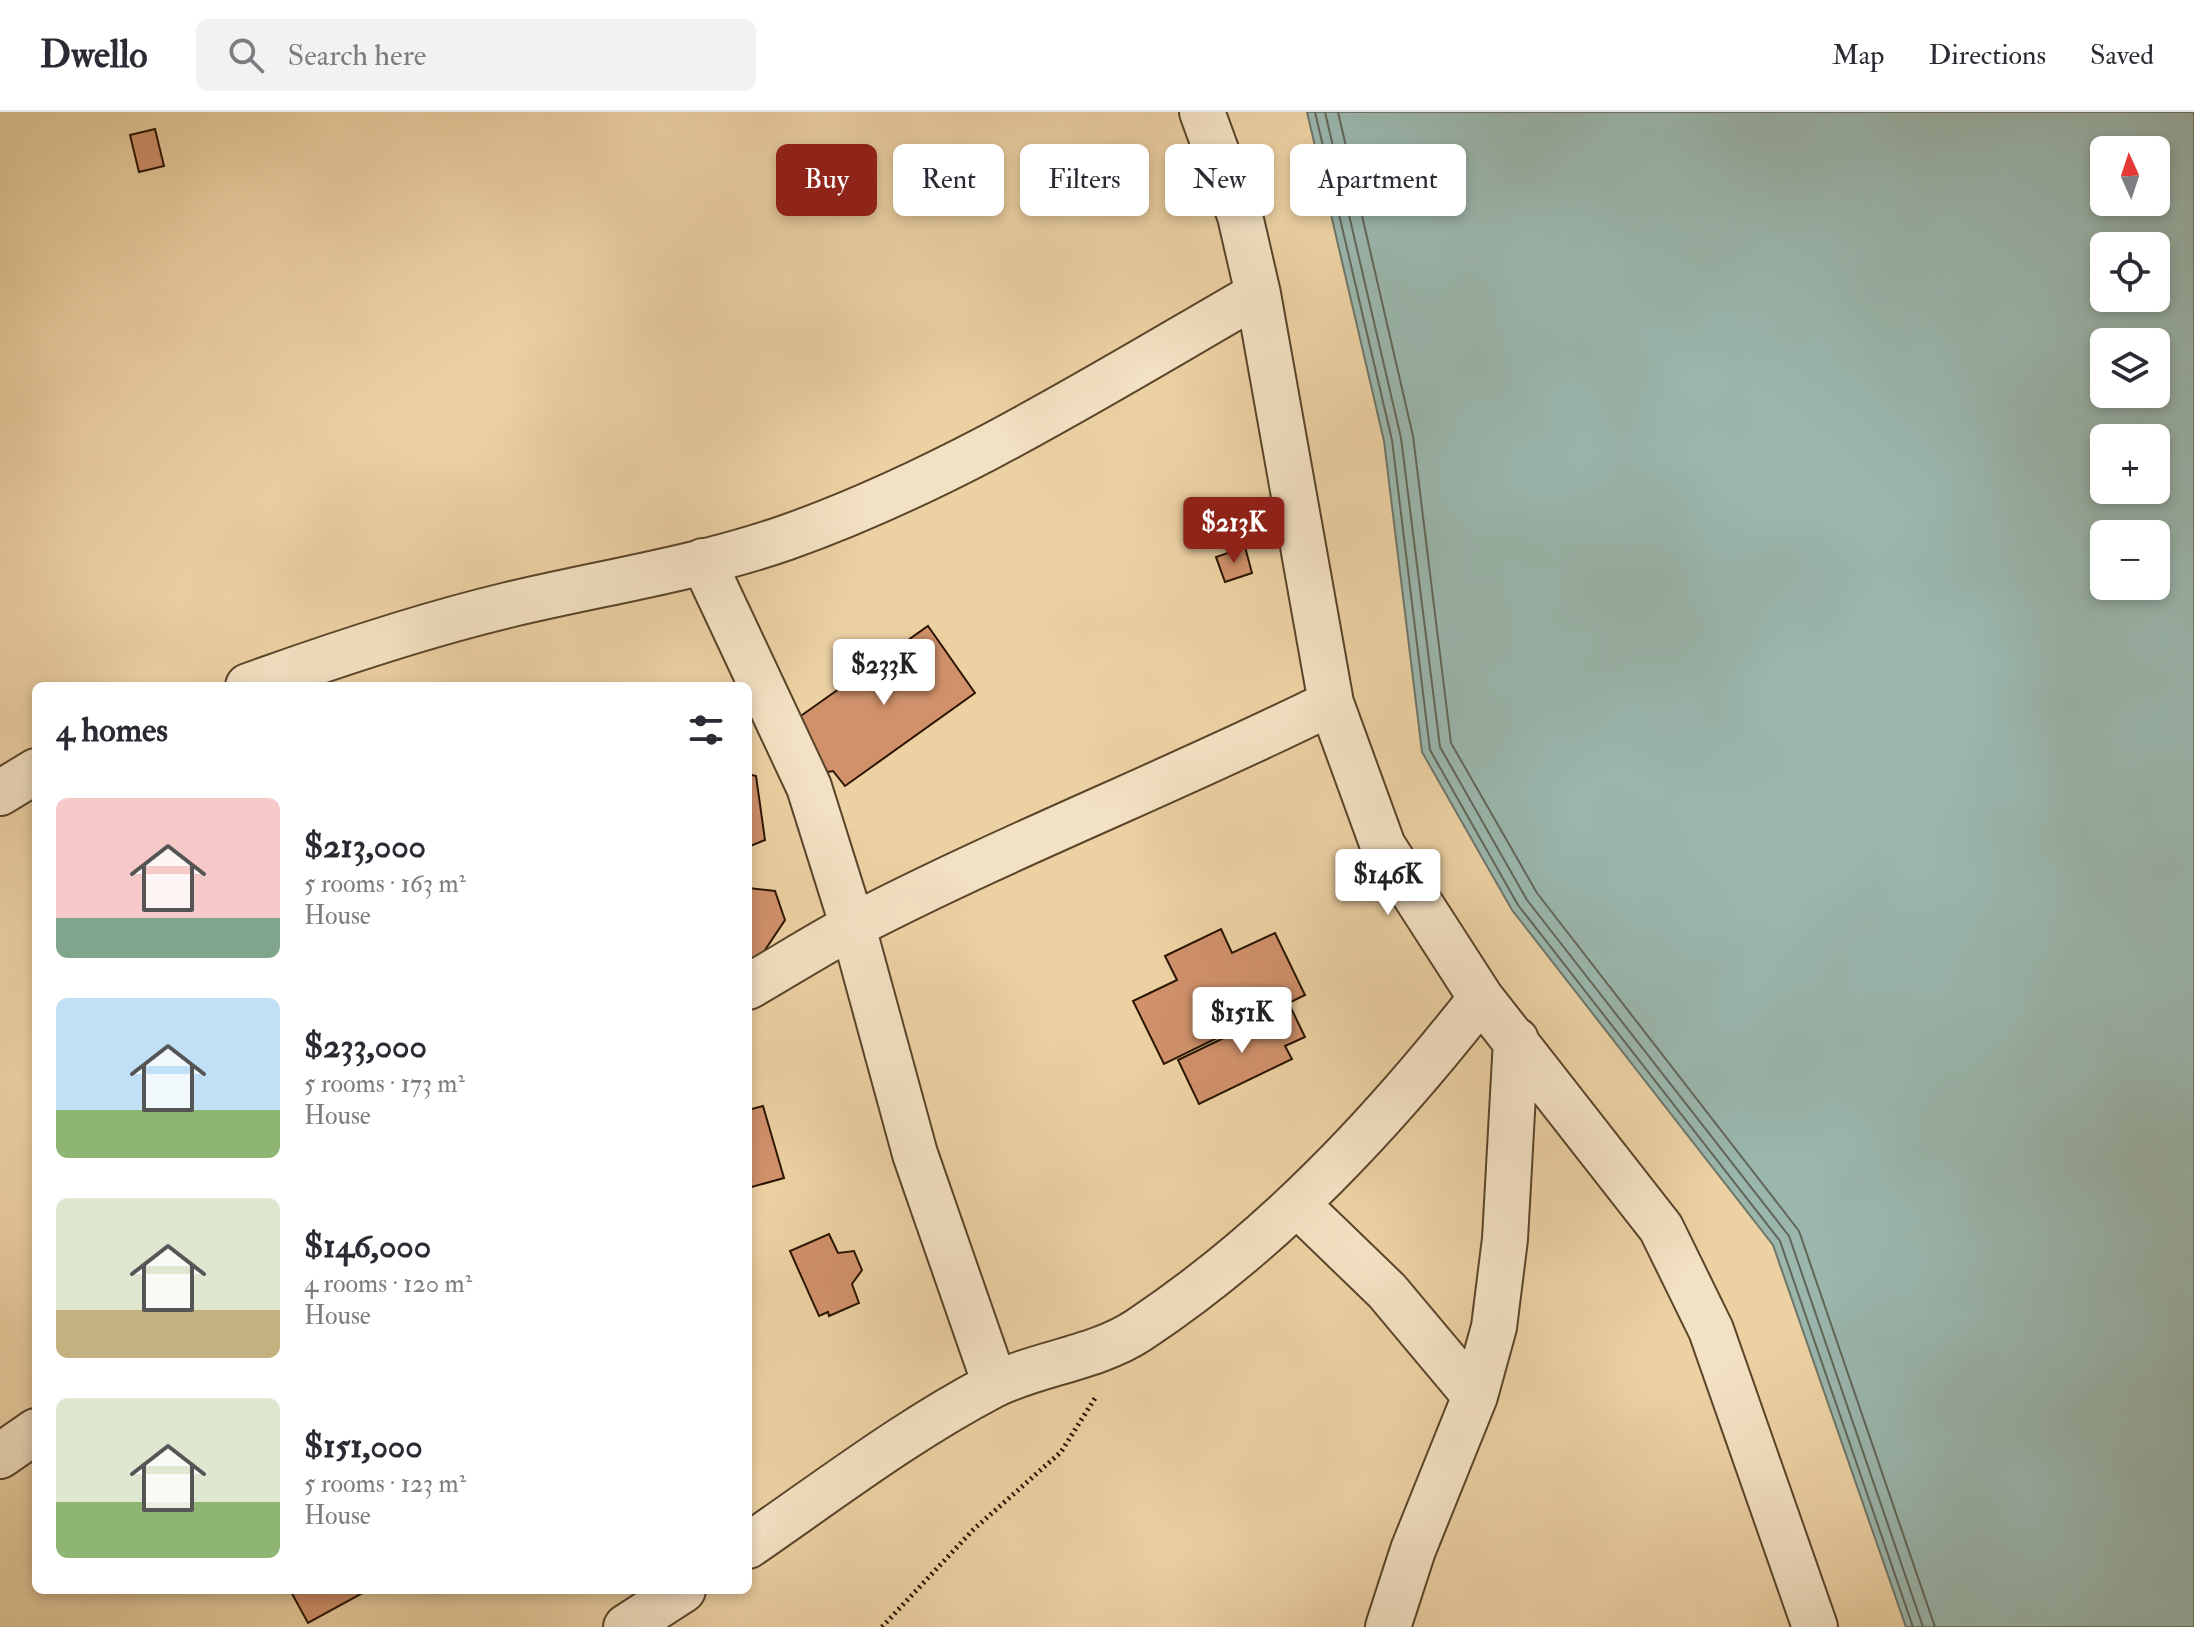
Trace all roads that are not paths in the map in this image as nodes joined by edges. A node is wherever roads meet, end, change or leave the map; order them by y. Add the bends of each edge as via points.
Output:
1 (1202, 112) edge
2 (1258, 294) junction
3 (703, 561) junction
4 (259, 682) edge
5 (1331, 703) junction
6 (32, 773) edge
7 (0, 793) edge
8 (853, 927) junction
9 (752, 985) edge
10 (1481, 998) junction
11 (1516, 1040) junction
12 (1298, 1205) junction
13 (995, 1384) junction
14 (1475, 1396) junction
15 (32, 1434) edge
16 (0, 1456) edge
17 (752, 1543) edge
18 (677, 1594) edge
19 (626, 1627) edge
20 (1388, 1627) edge
21 (1815, 1627) edge

1 - 2 street via 1240,216
2 - 3 street via 916,483 785,537
2 - 5 street
3 - 4 street via 505,606
3 - 8 street via 809,787
5 - 8 street
5 - 10 street via 1383,846
6 - 7 street
8 - 9 street
8 - 13 street via 915,1154
10 - 11 street
10 - 12 street via 1418,1078
11 - 14 street via 1503,1253 1494,1327
11 - 21 street via 1661,1228 1711,1330
12 - 13 street via 1223,1269 1135,1333
12 - 14 street via 1387,1291
13 - 17 street via 924,1424
14 - 20 street
15 - 16 street
18 - 19 street

